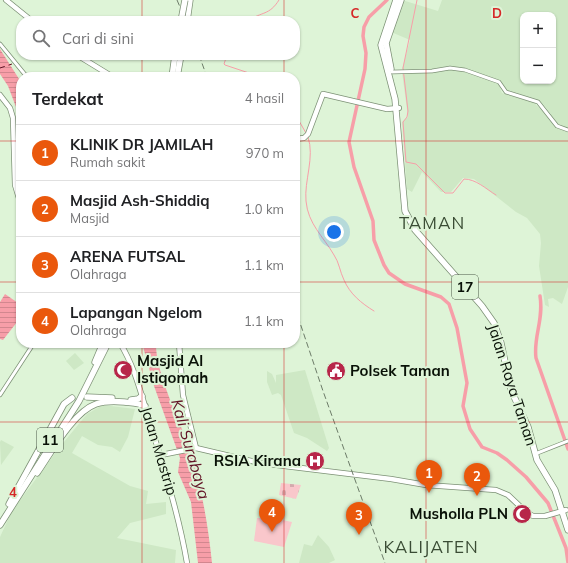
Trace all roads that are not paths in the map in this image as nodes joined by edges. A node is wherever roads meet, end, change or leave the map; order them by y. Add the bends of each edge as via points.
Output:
1 (6, 0) edge
2 (396, 0) edge
3 (401, 0) edge
4 (187, 1) edge
5 (26, 16) edge
6 (182, 16) edge
7 (187, 16) edge
8 (0, 44) edge
9 (85, 60) edge
10 (174, 60) edge
11 (180, 60) edge
12 (23, 72) edge
13 (105, 72) edge
14 (173, 72) edge
15 (178, 72) edge
16 (392, 72) junction
17 (0, 95) edge
18 (398, 107) junction
19 (568, 130) edge
20 (300, 139) edge
21 (16, 190) edge
22 (31, 348) edge
23 (102, 348) edge
24 (105, 348) edge
25 (124, 348) edge
26 (179, 348) edge
27 (92, 374) junction
28 (0, 395) edge
29 (142, 396) junction
30 (87, 397) dead end
31 (72, 398) dead end
32 (145, 406) junction
33 (566, 442) edge
34 (194, 449) junction
35 (536, 454) junction
36 (161, 456) junction
37 (14, 502) junction
38 (8, 506) junction
39 (561, 511) junction
40 (568, 518) edge
41 (0, 520) edge
42 (0, 526) edge
43 (568, 530) edge
44 (187, 563) edge

1 - 5 main road
2 - 18 highway, Jalan Raya Taman / 17 via 381,45
3 - 16 highway, Jalan Raya Taman / 17 via 386,43
4 - 6 highway, bridge
4 - 7 highway
8 - 12 street
9 - 13 main road
10 - 14 highway
11 - 15 highway
16 - 18 highway, Jalan Raya Taman / 17
16 - 19 street via 459,68 499,82 506,92 538,102 557,126
17 - 21 main road via 10,108 13,121
18 - 20 main road via 386,109 322,94 307,136
18 - 35 highway, Jalan Raya Taman / 17 via 406,202 410,216 421,234 485,305 496,322 503,339 512,386 528,421
22 - 28 street
23 - 27 highway, 11
24 - 27 highway, 11
25 - 29 main road, Jalan Mastrip via 132,364
26 - 34 main road via 183,394
27 - 37 highway, 11
27 - 38 highway, 11
29 - 30 highway via 136,400
29 - 32 main road, Jalan Mastrip
31 - 38 highway via 64,404
32 - 36 main road, Jalan Mastrip
32 - 37 highway via 109,401 86,409
33 - 35 street
34 - 36 main road
34 - 39 main road via 260,463 347,475 493,490 508,495 530,515 539,516
35 - 39 highway, Jalan Raya Taman / 17 via 558,487
36 - 44 main road, Jalan Mastrip via 178,517
37 - 42 highway, 11
38 - 41 highway, 11
39 - 40 highway, 17
39 - 43 highway, 17

